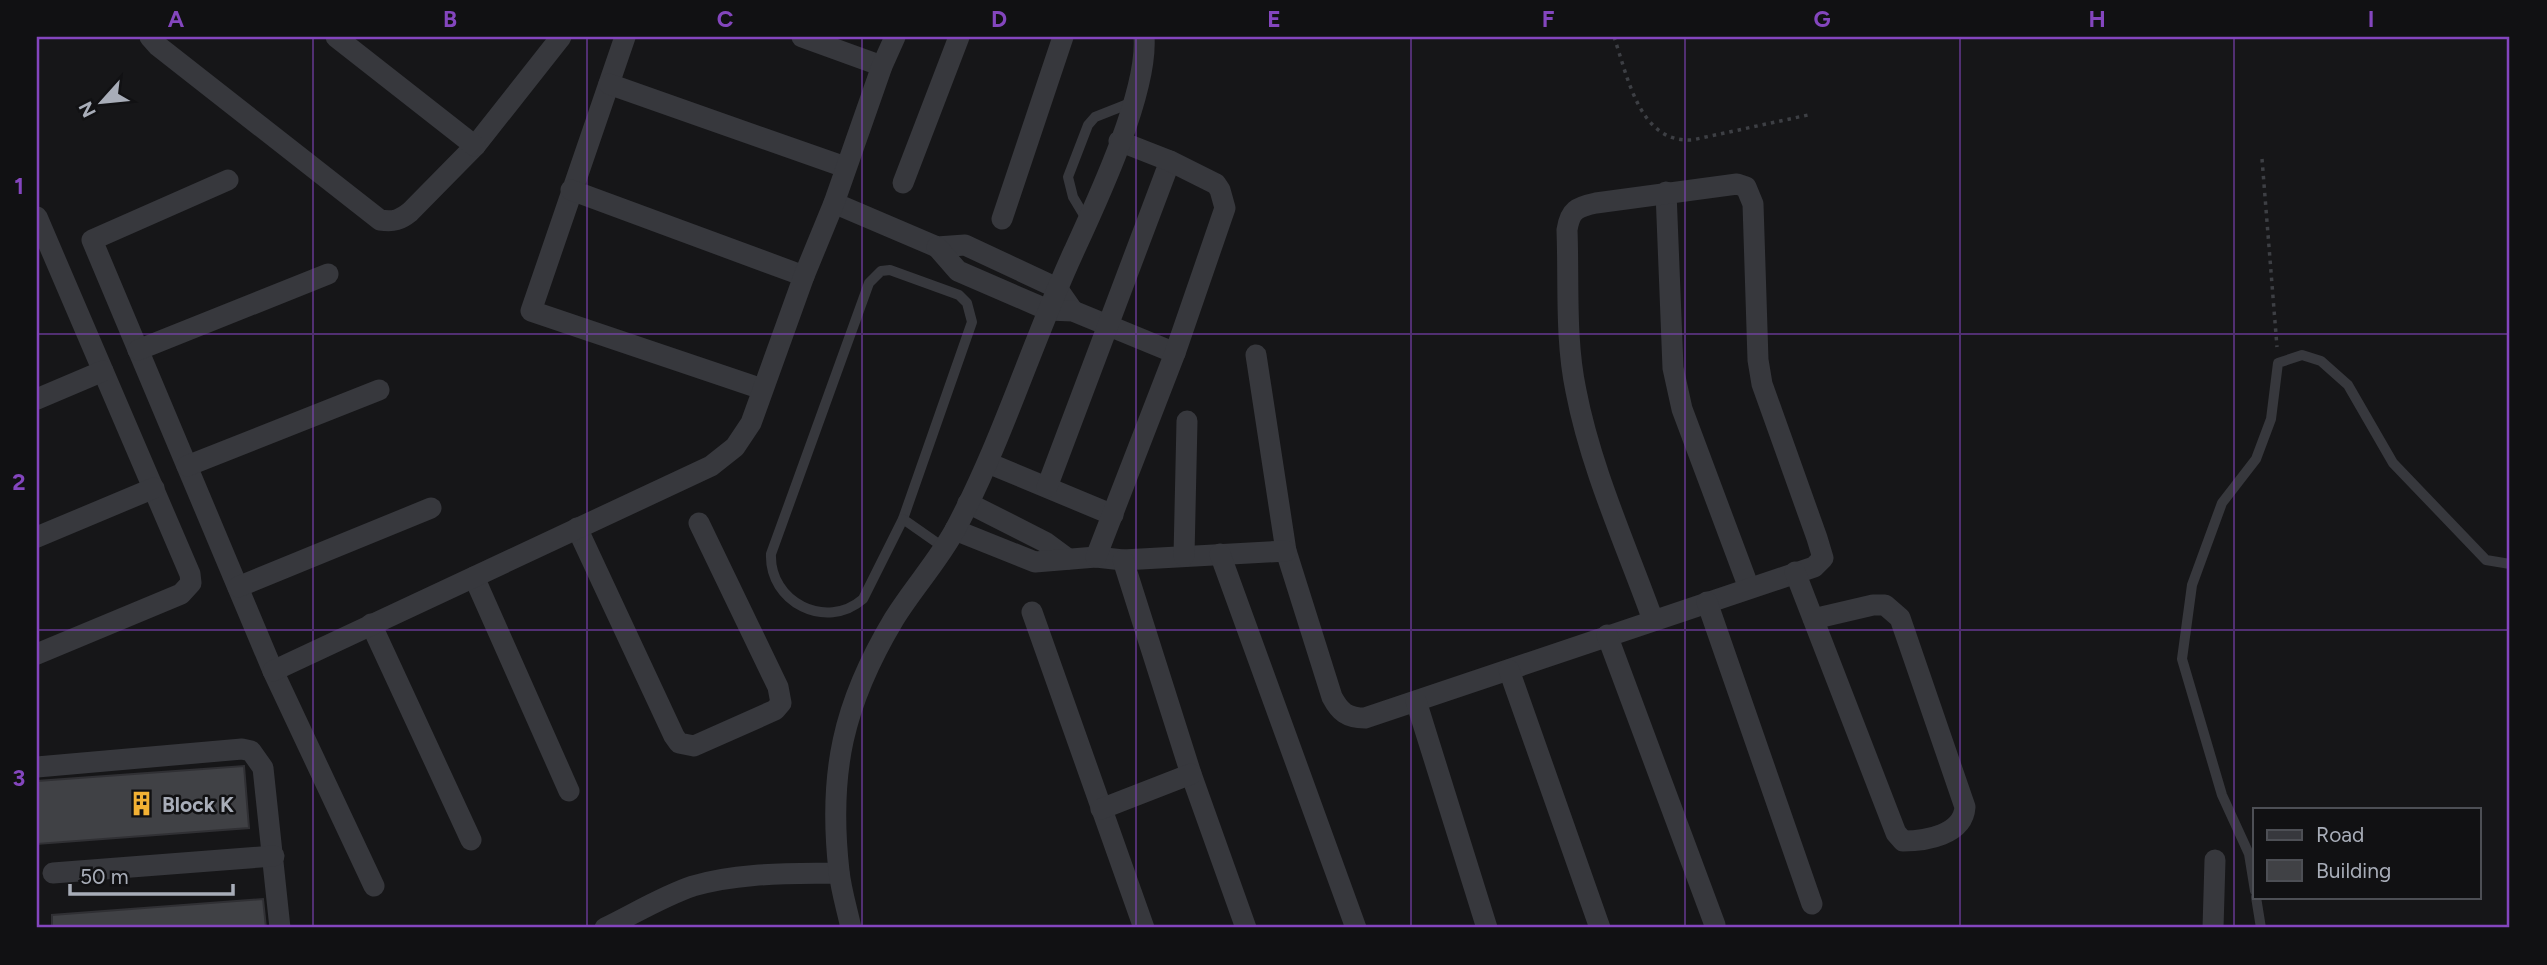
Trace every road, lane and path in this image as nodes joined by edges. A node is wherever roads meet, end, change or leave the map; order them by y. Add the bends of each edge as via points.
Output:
1 (150, 37) edge
2 (336, 37) edge
3 (625, 37) edge
4 (802, 37) edge
5 (895, 37) edge
6 (959, 37) edge
7 (1063, 37) edge
8 (1144, 37) edge
9 (1614, 37) edge
10 (554, 39) edge
11 (882, 66) junction
12 (609, 84) junction
13 (1133, 102) junction
14 (1808, 115) dead end
15 (1119, 141) junction
16 (475, 146) junction
17 (2262, 159) dead end
18 (1170, 161) junction
19 (845, 167) junction
20 (228, 180) dead end
21 (903, 183) dead end
22 (571, 190) junction
23 (1666, 192) junction
24 (834, 203) junction
25 (37, 218) edge
26 (1002, 219) dead end
27 (1088, 222) junction
28 (937, 247) junction
29 (45, 258) edge
30 (328, 274) dead end
31 (804, 276) junction
32 (1057, 288) junction
33 (1048, 310) junction
34 (1073, 311) junction
35 (1109, 326) junction
36 (138, 350) junction
37 (1175, 353) junction
38 (1256, 355) dead end
39 (2278, 363) junction
40 (103, 371) junction
41 (762, 389) junction
42 (379, 390) dead end
43 (37, 399) edge
44 (1187, 421) dead end
45 (988, 463) junction
46 (187, 466) junction
47 (154, 488) junction
48 (1047, 488) junction
49 (968, 503) junction
50 (431, 508) dead end
51 (1112, 515) junction
52 (903, 519) junction
53 (699, 523) dead end
54 (577, 528) junction
55 (37, 537) edge
56 (949, 539) junction
57 (1286, 551) junction
58 (1220, 554) junction
59 (1184, 556) junction
60 (1096, 557) junction
61 (1068, 559) junction
62 (1123, 560) junction
63 (2510, 564) edge
64 (1795, 572) junction
65 (474, 576) junction
66 (238, 587) junction
67 (1749, 589) junction
68 (1707, 603) junction
69 (1032, 612) dead end
70 (1813, 619) junction
71 (1653, 620) junction
72 (371, 624) junction
73 (1607, 635) junction
74 (37, 654) edge
75 (1509, 670) junction
76 (273, 671) junction
77 (1416, 701) junction
78 (37, 766) edge
79 (1191, 774) junction
80 (569, 791) dead end
81 (1101, 809) junction
82 (471, 841) dead end
83 (274, 856) junction
84 (2215, 860) dead end
85 (52, 873) dead end
86 (839, 873) junction
87 (2253, 879) edge
88 (374, 887) dead end
89 (2256, 898) edge
90 (1812, 904) dead end
91 (1715, 925) dead end
92 (280, 928) edge
93 (605, 928) edge
94 (851, 928) edge
95 (1144, 928) edge
96 (1246, 928) edge
97 (1356, 928) edge
98 (1488, 928) edge
99 (1600, 928) edge
100 (2213, 928) edge
101 (2261, 928) edge

1 - 16 street via 380,220 402,219
2 - 16 street
3 - 12 street
4 - 11 street
5 - 11 street
6 - 21 street
7 - 26 street
8 - 13 street via 1141,77
9 - 14 path via 1641,113 1658,132 1678,141
10 - 16 street
11 - 19 street
12 - 19 street
12 - 22 street
13 - 15 street
13 - 27 lane via 1095,117 1088,125 1068,177 1073,197
15 - 18 street
15 - 27 street
17 - 39 path
18 - 35 street
18 - 37 street via 1216,184 1225,208
19 - 24 street
20 - 36 street via 92,240
22 - 31 street
22 - 41 street via 531,311
23 - 64 street via 1737,184 1745,187 1753,204 1762,384 1823,558
23 - 67 street via 1673,368 1682,409
23 - 71 street via 1585,206 1574,211 1567,230 1570,346 1586,439
24 - 28 street
24 - 31 street
25 - 29 street
27 - 32 street
28 - 32 street via 965,245
28 - 33 street via 958,271
29 - 40 street
30 - 36 street
31 - 41 street
32 - 33 street
32 - 34 street
33 - 34 street
33 - 45 street
34 - 35 street
35 - 37 street
35 - 48 street
36 - 46 street
37 - 51 street
38 - 57 street
39 - 63 lane via 2302,355 2321,361 2348,385 2393,463 2486,560
39 - 87 lane via 2271,419 2256,459 2222,503 2192,584 2182,659 2222,795 2249,854
40 - 43 street
40 - 47 street
41 - 54 street via 751,423 735,447 711,466
42 - 46 street
44 - 59 street
45 - 48 street
45 - 49 street
46 - 66 street
47 - 55 street
47 - 74 street via 190,573 187,590
48 - 51 street
49 - 56 street
49 - 61 street via 1045,542
50 - 66 street
51 - 60 street
52 - 52 lane via 863,599 852,608 820,614 800,606 775,579 771,554 869,282 881,271 890,270 959,295 967,303 972,322
52 - 56 lane
53 - 54 street via 781,702 775,710 694,746 679,743 674,736
54 - 65 street
56 - 61 street via 1035,562
56 - 86 street via 872,656 850,707 836,798
57 - 58 street
57 - 77 street via 1337,707 1352,718 1365,718
58 - 59 street
58 - 97 street
59 - 62 street
60 - 61 street
60 - 62 street
62 - 79 street
64 - 67 street
64 - 70 street
65 - 72 street
65 - 80 street
66 - 76 street
67 - 68 street
68 - 71 street
68 - 90 street
69 - 81 street
70 - 70 street via 1896,833 1903,841 1922,841 1957,827 1965,807 1900,618 1885,605
71 - 73 street
72 - 76 street
72 - 82 street
73 - 75 street
73 - 91 street
75 - 77 street
75 - 99 street
76 - 88 street
77 - 98 street
78 - 83 street via 251,751 263,768
79 - 81 street
79 - 96 street
81 - 95 street
83 - 85 street
83 - 92 street
84 - 100 street
86 - 93 street via 738,876 694,886
86 - 94 street
89 - 101 lane

